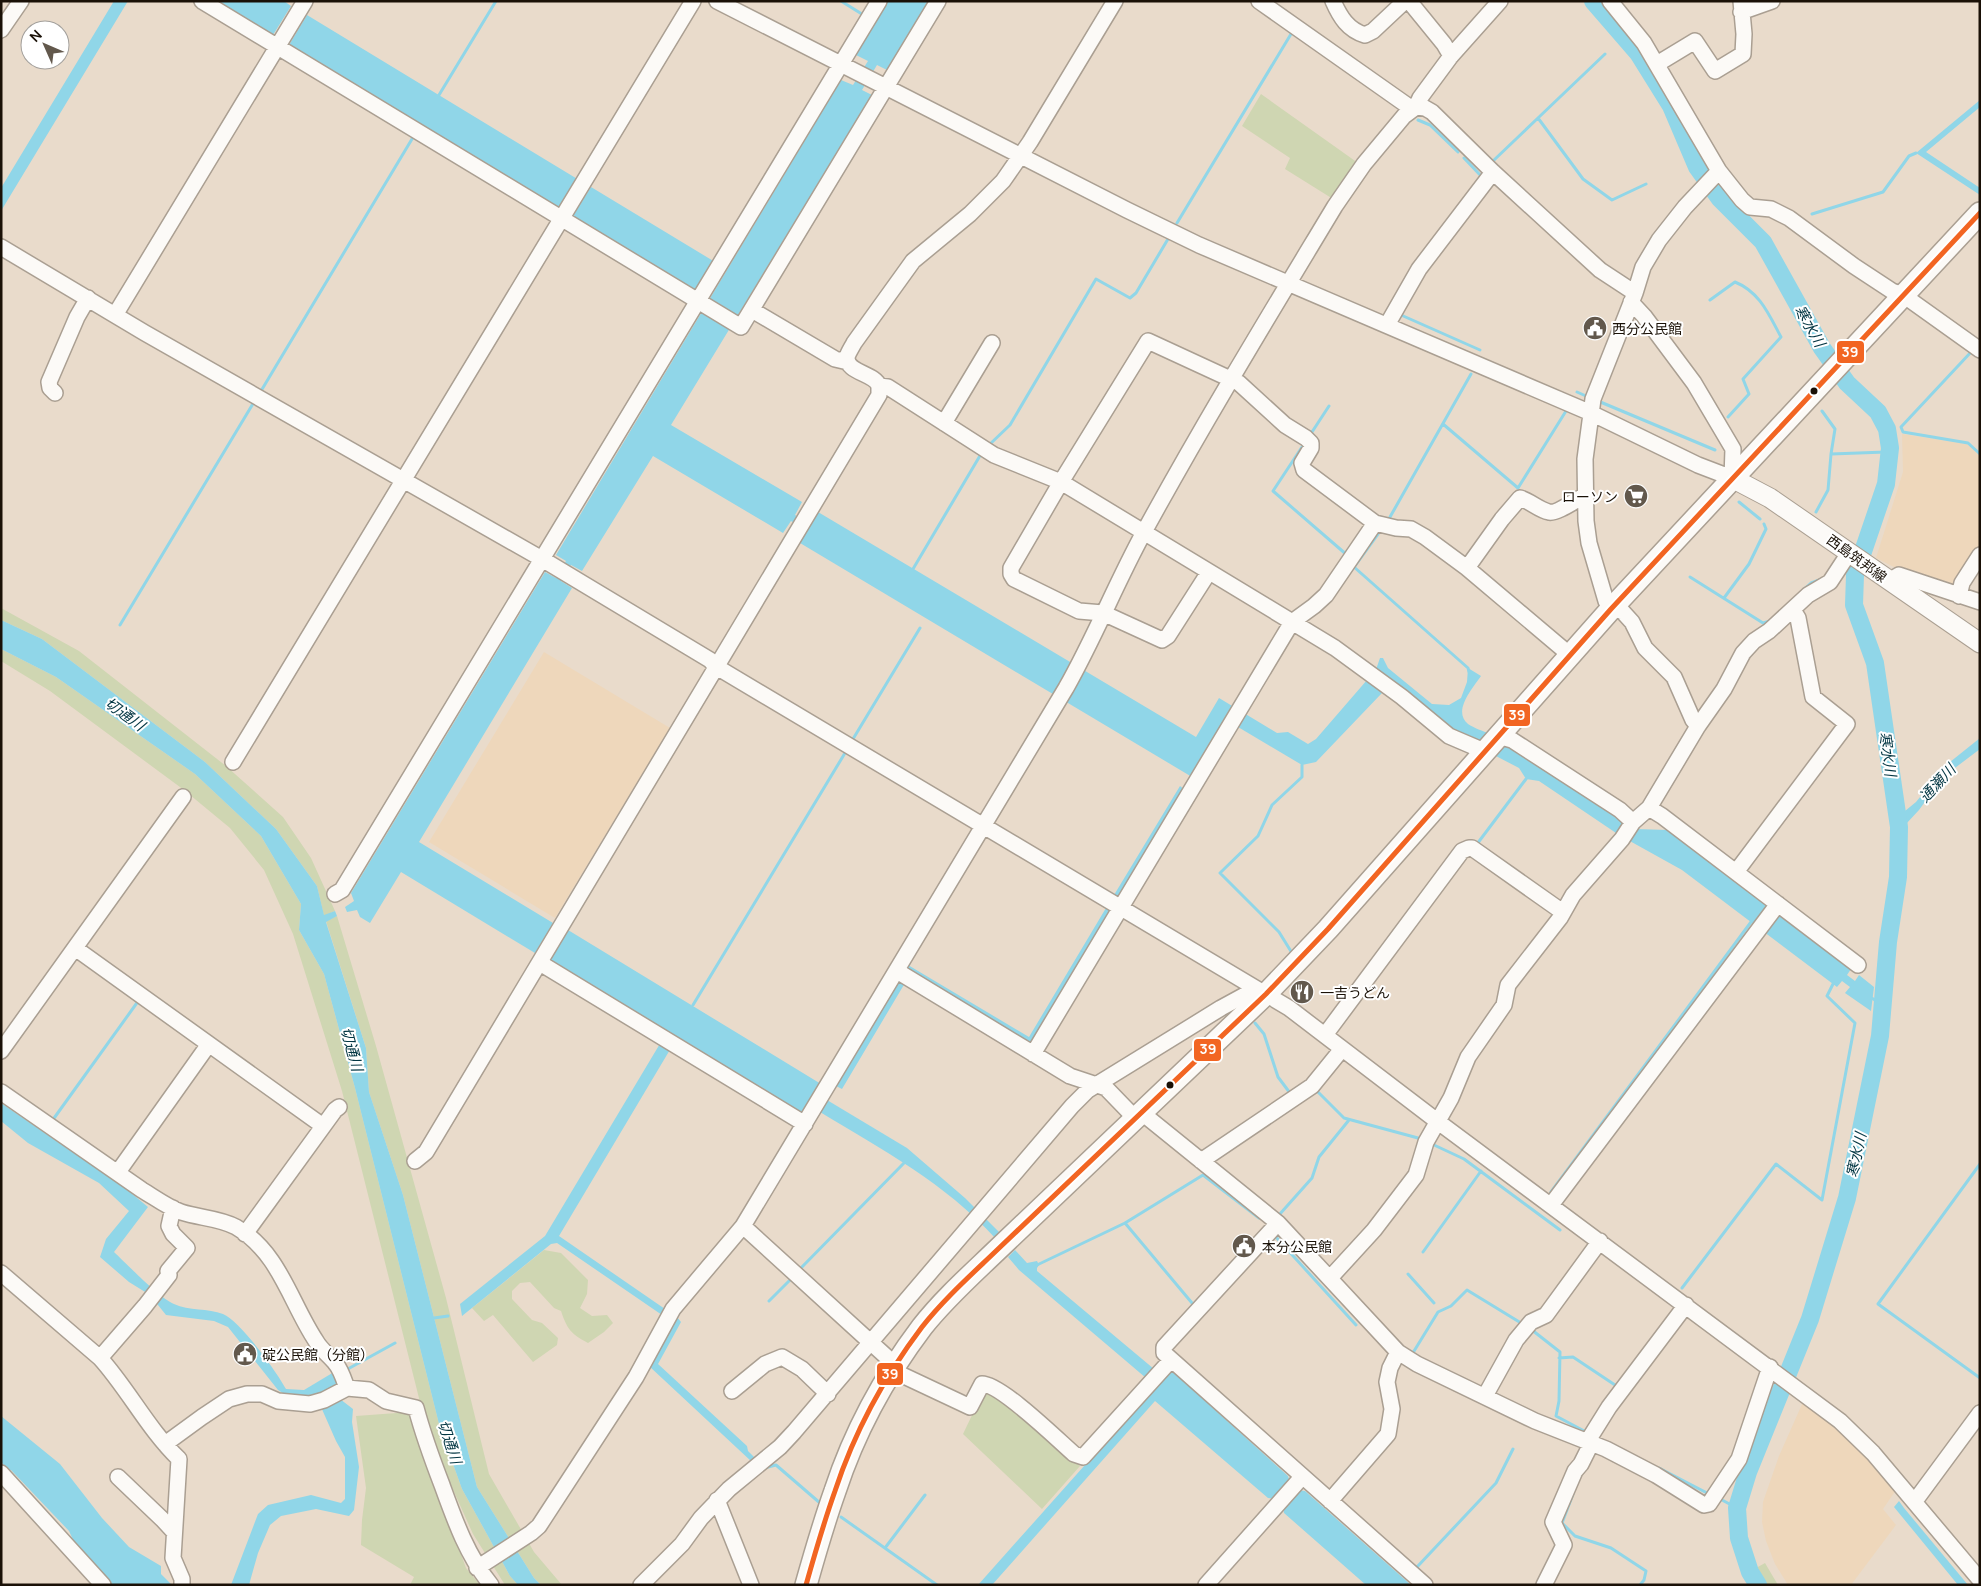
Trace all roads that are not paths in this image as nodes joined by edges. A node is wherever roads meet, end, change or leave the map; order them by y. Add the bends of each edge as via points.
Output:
1 (21, 1) edge
2 (202, 1) edge
3 (305, 1) edge
4 (693, 1) edge
5 (717, 1) edge
6 (879, 1) edge
7 (938, 1) edge
8 (1115, 1) edge
9 (1259, 1) edge
10 (1333, 1) edge
11 (1405, 1) edge
12 (1409, 1) edge
13 (1500, 1) edge
14 (1610, 1) edge
15 (1772, 1) edge
16 (1741, 7) edge
17 (1, 30) edge
18 (277, 47) junction
19 (1451, 56) junction
20 (841, 64) junction
21 (1657, 64) junction
22 (886, 87) junction
23 (1416, 107) junction
24 (1020, 155) junction
25 (1492, 172) junction
26 (1717, 173) junction
27 (1980, 213) edge
28 (562, 218) junction
29 (1, 247) edge
30 (1288, 283) junction
31 (1903, 296) junction
32 (88, 298) junction
33 (1633, 298) junction
34 (698, 300) junction
35 (752, 310) junction
36 (115, 315) junction
37 (1386, 325) junction
38 (992, 343) dead end
39 (1980, 350) edge
40 (848, 362) junction
41 (1232, 379) junction
42 (879, 386) junction
43 (55, 393) dead end
44 (1591, 413) junction
45 (944, 423) junction
46 (1732, 478) junction
47 (404, 480) junction
48 (1061, 482) junction
49 (1584, 496) junction
50 (1375, 523) junction
51 (1143, 533) junction
52 (1849, 553) junction
53 (1980, 555) edge
54 (542, 559) junction
55 (1467, 568) junction
56 (1209, 572) junction
57 (1889, 581) junction
58 (1959, 596) junction
59 (1980, 602) edge
60 (1611, 609) junction
61 (1793, 610) junction
62 (1103, 613) junction
63 (1292, 622) junction
64 (1980, 643) edge
65 (1570, 655) junction
66 (715, 666) junction
67 (1698, 726) junction
68 (1491, 743) junction
69 (233, 762) dead end
70 (183, 798) dead end
71 (1649, 808) junction
72 (1632, 823) junction
73 (984, 827) junction
74 (1736, 872) junction
75 (335, 894) dead end
76 (1121, 909) junction
77 (1563, 910) junction
78 (1770, 914) junction
79 (75, 948) junction
80 (540, 963) junction
81 (1858, 966) dead end
82 (897, 971) junction
83 (1266, 994) junction
84 (1325, 1036) junction
85 (209, 1044) junction
86 (1342, 1049) junction
87 (1, 1051) edge
88 (1033, 1054) junction
89 (1096, 1085) junction
90 (1, 1092) edge
91 (339, 1107) dead end
92 (1139, 1116) junction
93 (1437, 1121) junction
94 (805, 1124) junction
95 (323, 1126) junction
96 (1201, 1160) junction
97 (415, 1161) dead end
98 (118, 1172) junction
99 (1551, 1205) junction
100 (173, 1208) junction
101 (1278, 1223) junction
102 (743, 1226) junction
103 (245, 1234) junction
104 (1600, 1242) junction
105 (1, 1273) edge
106 (1330, 1278) junction
107 (1686, 1305) junction
108 (871, 1343) junction
109 (1398, 1352) junction
110 (100, 1358) junction
111 (1170, 1360) junction
112 (1770, 1367) junction
113 (894, 1368) junction
114 (347, 1388) junction
115 (732, 1392) dead end
116 (828, 1394) junction
117 (1485, 1396) junction
118 (1980, 1413) edge
119 (1590, 1443) junction
120 (165, 1444) junction
121 (3, 1475) edge
122 (118, 1477) dead end
123 (1299, 1480) junction
124 (718, 1500) junction
125 (1330, 1501) junction
126 (1915, 1501) junction
127 (174, 1532) junction
128 (479, 1566) junction
129 (1980, 1580) edge
130 (102, 1585) edge
131 (182, 1585) edge
132 (492, 1585) edge
133 (641, 1585) edge
134 (751, 1585) edge
135 (806, 1585) edge
136 (1206, 1585) edge
137 (1425, 1585) edge
138 (1544, 1585) edge

1 - 17 street
2 - 18 street
3 - 18 street
4 - 28 street
5 - 20 street
6 - 20 street
7 - 22 street
8 - 24 street
9 - 23 street via 1408,106
10 - 11 street via 1341,19 1365,35
12 - 19 street
13 - 19 street
14 - 21 street
15 - 16 street
16 - 21 street via 1743,54 1715,71 1695,41
18 - 28 street
18 - 36 street
19 - 23 street
20 - 22 street
20 - 34 street
21 - 26 street
22 - 24 street
22 - 35 street
23 - 25 street via 1432,112
23 - 30 street via 1404,116 1364,164
24 - 30 street via 1198,244
24 - 40 street via 996,190 912,260 854,342 847,356
25 - 33 street
25 - 37 street via 1419,269
26 - 31 street via 1750,207 1770,209 1789,218 1854,266
26 - 33 street via 1659,240 1643,268
27 - 31 highway
28 - 34 street
28 - 47 street
29 - 32 street
30 - 37 street
30 - 41 street
31 - 39 street
31 - 46 highway
32 - 36 street
32 - 43 street via 48,382
33 - 44 street via 1593,399
33 - 46 street via 1694,383 1733,449
34 - 35 street via 741,326
34 - 54 street
35 - 40 street via 835,360
36 - 47 street
37 - 44 street
38 - 45 street
40 - 42 street
41 - 48 street via 1148,341
41 - 50 street via 1311,443 1302,464 1304,470
41 - 51 street
42 - 45 street via 888,387
42 - 66 street via 879,394
44 - 46 street
44 - 49 street
45 - 48 street via 994,455
46 - 52 main road, 西島筑邦線 via 1770,498
46 - 60 highway
47 - 54 street
47 - 69 street
48 - 51 street
48 - 62 street via 1011,568 1011,574 1014,579 1079,611
49 - 55 street via 1549,513 1520,498
49 - 60 street via 1589,543
50 - 55 street via 1411,529
50 - 63 street via 1326,595
51 - 56 street
51 - 62 street
52 - 57 main road, 西島筑邦線
52 - 61 street via 1830,582 1808,595
53 - 58 street via 1962,583
54 - 66 street
54 - 75 street via 342,890
55 - 65 street
56 - 62 street via 1168,636 1162,640
56 - 63 street
57 - 58 street via 1899,575
57 - 64 main road, 西島筑邦線
58 - 59 street
60 - 65 highway
60 - 67 street via 1622,611 1632,622 1645,648 1674,677
61 - 67 street via 1743,654
61 - 74 street via 1798,618 1813,697 1847,724
62 - 73 street via 1082,661
63 - 68 street via 1335,648 1450,736
63 - 76 street
65 - 68 highway
66 - 73 street
66 - 80 street
67 - 71 street
68 - 72 street via 1512,740 1620,810
68 - 83 highway via 1328,929
70 - 79 street
71 - 72 street
71 - 74 street
72 - 77 street
73 - 76 street
73 - 82 street
74 - 78 street
76 - 83 street
76 - 88 street
77 - 84 street via 1472,848 1462,851
77 - 93 street via 1508,985 1504,1005 1468,1057 1451,1098
78 - 81 street
78 - 99 street
79 - 85 street
79 - 87 street
80 - 94 street
80 - 97 street via 426,1152
82 - 88 street
82 - 94 street
83 - 84 street
83 - 89 street via 1243,996
83 - 92 highway
84 - 86 street
85 - 95 street
85 - 98 street
86 - 93 street
86 - 96 street via 1312,1086
88 - 89 street via 1070,1076
89 - 92 street via 1106,1088
89 - 108 street via 1072,1106
90 - 98 street
91 - 95 street
92 - 96 street
92 - 113 highway via 954,1292 923,1327
93 - 99 street
93 - 106 street via 1426,1142 1416,1175 1374,1230
94 - 102 street
95 - 103 street
96 - 101 street
98 - 100 street
99 - 104 street
100 - 103 street via 225,1222
100 - 110 street via 169,1226 186,1248 168,1271 169,1275
101 - 106 street
101 - 111 street via 1164,1347
102 - 108 street
102 - 128 street via 673,1309 622,1398 539,1526
103 - 114 street via 277,1268 316,1342 338,1365
104 - 107 street
104 - 117 street via 1546,1315 1531,1322 1516,1340
105 - 110 street
106 - 109 street
107 - 112 street
107 - 119 street via 1609,1407 1589,1439
108 - 113 street
108 - 116 street
109 - 117 street
109 - 125 street via 1387,1382 1392,1409 1388,1434
110 - 120 street
111 - 113 street via 1083,1457 1074,1454 1005,1394 987,1384 982,1384 970,1406 914,1381
111 - 123 street
112 - 119 street via 1739,1459 1708,1504 1606,1448
112 - 126 street via 1840,1420
113 - 135 highway via 854,1443 835,1490
114 - 120 street via 310,1404 278,1401 262,1394 229,1399
114 - 128 street via 369,1390 386,1400 416,1408 459,1532
115 - 116 street via 765,1364 782,1357 802,1369
116 - 124 street via 780,1447
117 - 119 street
118 - 126 street
119 - 138 street via 1581,1464 1574,1471 1553,1522 1564,1545
120 - 127 street via 178,1459
121 - 130 street
122 - 127 street
123 - 125 street
123 - 136 street
124 - 133 street via 682,1544
124 - 134 street
125 - 137 street
126 - 129 street
127 - 131 street via 173,1558
128 - 132 street

